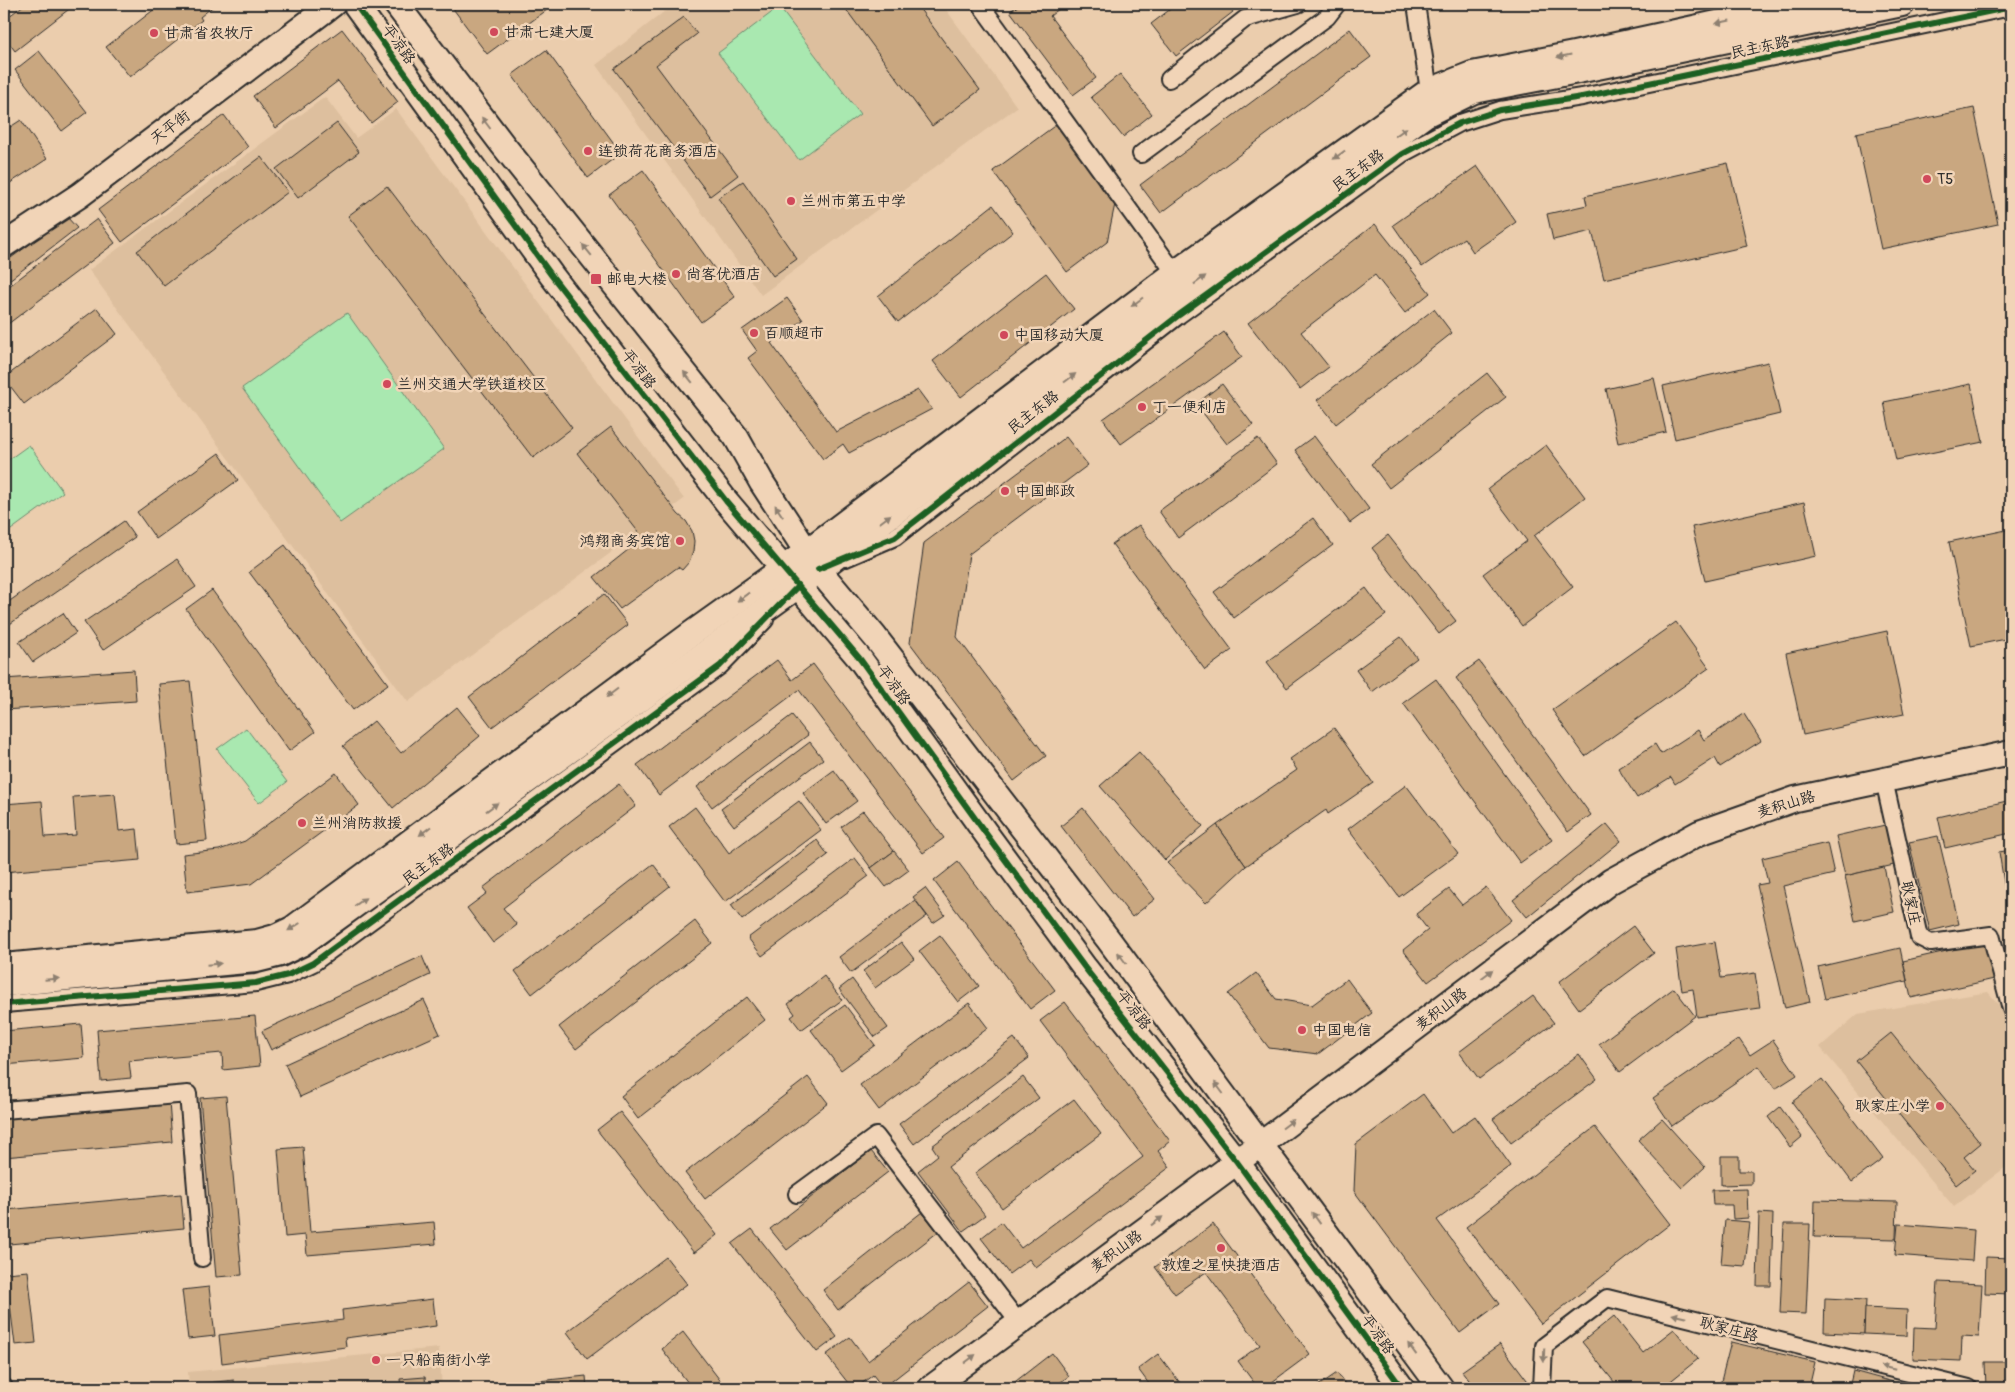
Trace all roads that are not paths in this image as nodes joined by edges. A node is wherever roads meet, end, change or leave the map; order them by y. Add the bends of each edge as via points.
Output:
1 (333, 4) edge
2 (355, 4) edge
3 (396, 4) edge
4 (980, 4) edge
5 (1298, 4) edge
6 (1337, 4) edge
7 (1416, 4) edge
8 (1804, 4) edge
9 (1902, 4) edge
10 (2011, 7) edge
11 (1578, 71) junction
12 (1169, 79) dead end
13 (1429, 91) junction
14 (1582, 97) junction
15 (1142, 154) dead end
16 (4, 245) edge
17 (1175, 273) junction
18 (812, 561) junction
19 (782, 568) junction
20 (798, 586) junction
21 (2011, 753) edge
22 (1884, 780) junction
23 (4, 966) edge
24 (4, 984) edge
25 (4, 1004) edge
26 (2011, 1009) edge
27 (4, 1110) edge
28 (1261, 1144) junction
29 (1237, 1162) junction
30 (797, 1194) dead end
31 (202, 1258) dead end
32 (1019, 1323) junction
33 (931, 1388) edge
34 (1402, 1388) edge
35 (1441, 1388) edge
36 (1542, 1388) edge
37 (1969, 1388) edge

1 - 16 street, 天平街 via 80,195
2 - 19 street, 平凉路 via 552,276 726,501
18 -> 3 street, 平凉路 via 736,437 503,145
4 - 17 street
5 - 12 street via 1245,19
6 - 15 street via 1327,17
7 - 13 street
8 -> 13 street, 民主东路 via 1472,74
9 - 11 street, 民主东路
10 - 14 street, 民主东路
11 - 14 street
18 -> 11 street, 民主东路 via 1425,115 1474,91
13 -> 17 street, 民主东路
14 - 18 street, 民主东路 via 1500,110 1460,124 1402,154 1179,315 895,537
17 -> 18 street, 民主东路
18 - 19 street, 民主东路
18 - 20 street, 民主东路
28 -> 18 street, 平凉路 via 1108,939 875,637
19 - 20 street, 平凉路
19 -> 23 street, 民主东路 via 292,929 257,942
24 -> 20 street, 民主东路 via 256,960 301,944
20 - 25 street, 民主东路 via 720,666 313,963 288,975 256,982
20 - 29 street, 平凉路 via 860,659 1085,968
21 - 22 street, 麦积山路
22 - 26 street, 耿家庄 via 1919,937 1931,943 1991,935
28 -> 22 street, 麦积山路 via 1611,881 1699,833 1795,799
27 - 31 street via 188,1094
28 - 29 street, 麦积山路
35 -> 28 street, 平凉路
32 -> 29 street, 麦积山路
29 - 34 street, 平凉路
30 - 32 street via 876,1136
33 -> 32 street, 麦积山路
37 -> 36 street, 耿家庄路 via 1606,1298 1544,1346

